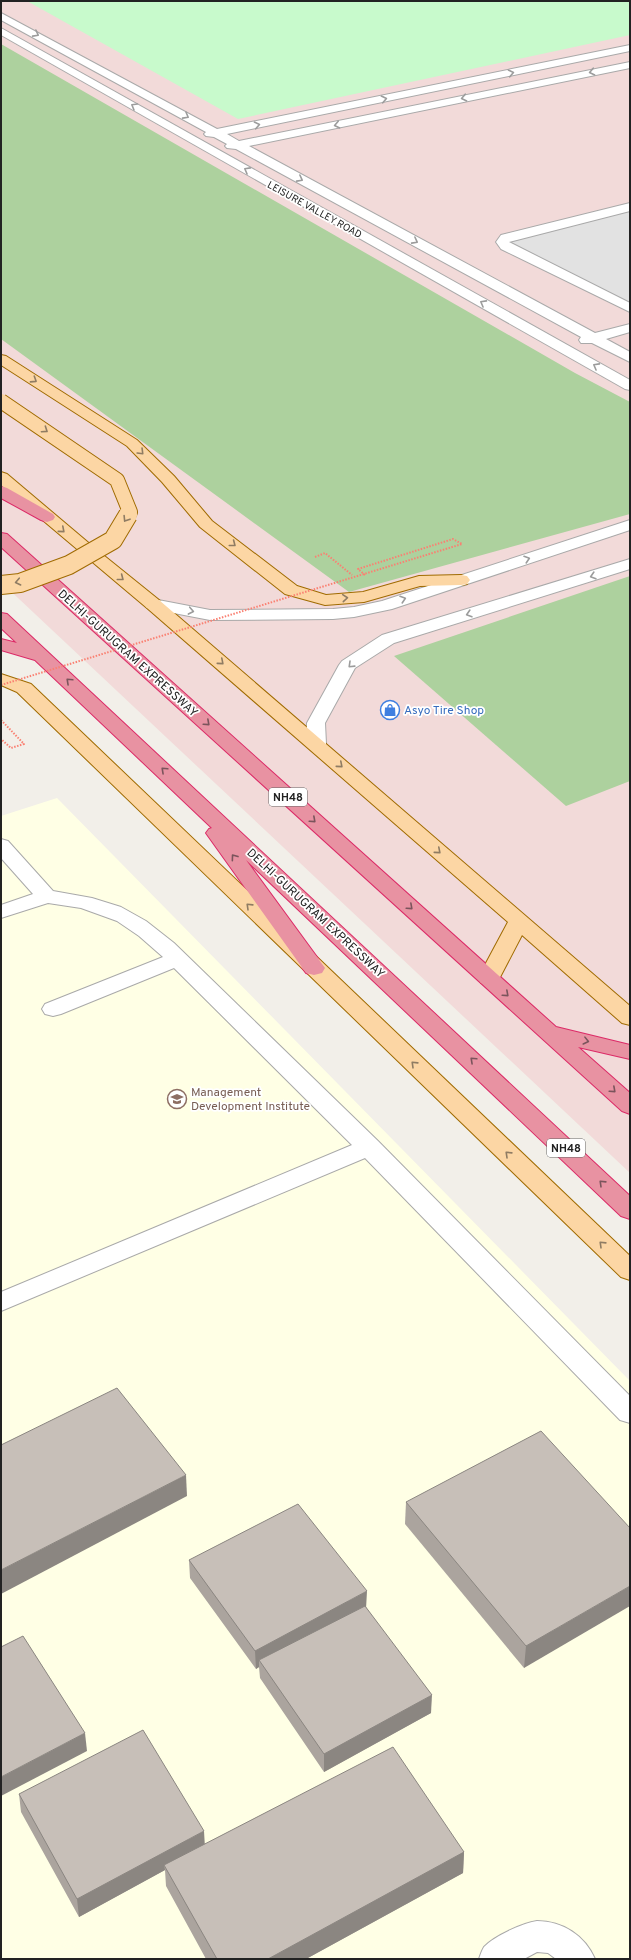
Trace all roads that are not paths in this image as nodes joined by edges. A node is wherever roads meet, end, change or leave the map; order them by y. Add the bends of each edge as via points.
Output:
1 (1, 16) edge
2 (1, 32) edge
3 (630, 48) edge
4 (630, 64) edge
5 (216, 133) junction
6 (191, 139) junction
7 (238, 145) junction
8 (210, 150) junction
9 (630, 207) edge
10 (630, 308) edge
11 (630, 328) edge
12 (593, 338) junction
13 (562, 348) junction
14 (630, 358) edge
15 (1, 359) edge
16 (630, 386) edge
17 (1, 401) edge
18 (1, 477) edge
19 (1, 491) edge
20 (47, 517) junction
21 (630, 525) edge
22 (1, 538) edge
23 (630, 564) edge
24 (461, 580) junction
25 (1, 585) edge
26 (153, 604) junction
27 (1, 618) edge
28 (1, 644) edge
29 (41, 656) junction
30 (1, 679) edge
31 (316, 744) junction
32 (187, 792) junction
33 (1, 845) edge
34 (46, 896) junction
35 (1, 912) edge
36 (519, 921) junction
37 (177, 959) junction
38 (314, 968) junction
39 (488, 978) junction
40 (53, 1009) dead end
41 (630, 1018) edge
42 (548, 1032) junction
43 (630, 1052) edge
44 (630, 1106) edge
45 (369, 1147) junction
46 (630, 1210) edge
47 (630, 1271) edge
48 (1, 1302) edge
49 (630, 1413) edge
50 (496, 1959) edge
51 (578, 1959) edge

1 -> 5 street, LEISURE VALLEY ROAD
6 -> 2 street, LEISURE VALLEY ROAD
5 -> 3 street
4 -> 7 street
5 - 6 street
5 - 7 street, LEISURE VALLEY ROAD
6 - 8 street, LEISURE VALLEY ROAD
7 - 8 street
7 -> 12 street, LEISURE VALLEY ROAD
13 -> 8 street, LEISURE VALLEY ROAD
9 - 10 street via 506,238 502,242
11 - 12 street
12 - 13 street
12 - 14 street, LEISURE VALLEY ROAD
16 -> 13 street, LEISURE VALLEY ROAD
15 -> 24 main road via 132,443 168,479 206,524 291,590 325,600 364,596 419,581
17 -> 25 main road, bridge via 117,480 130,512 113,540 107,544 69,565 20,583
18 - 20 main road
19 - 20 highway
20 -> 26 main road
24 -> 21 street
22 -> 39 highway, DELHI-GURUGRAM EXPRESSWAY / NH48
23 -> 31 street via 388,639 348,665 316,723
26 -> 24 street via 210,615 333,614 386,604
26 -> 31 main road
27 - 29 highway, DELHI-GURUGRAM EXPRESSWAY / NH48
28 - 29 highway
32 -> 29 highway, DELHI-GURUGRAM EXPRESSWAY / NH48
38 -> 30 main road via 24,688
31 -> 36 main road
38 -> 32 highway
46 -> 32 highway, DELHI-GURUGRAM EXPRESSWAY / NH48
33 - 34 street
34 - 35 street
34 - 37 street via 104,907 134,922
36 - 39 main road
36 - 41 main road
37 - 40 street
37 - 45 street
47 -> 38 main road
39 -> 42 highway, DELHI-GURUGRAM EXPRESSWAY / NH48
42 -> 43 highway
42 -> 44 highway, DELHI-GURUGRAM EXPRESSWAY / NH48
45 - 48 street
45 - 49 street
50 - 51 street via 530,1938 552,1937 570,1948

